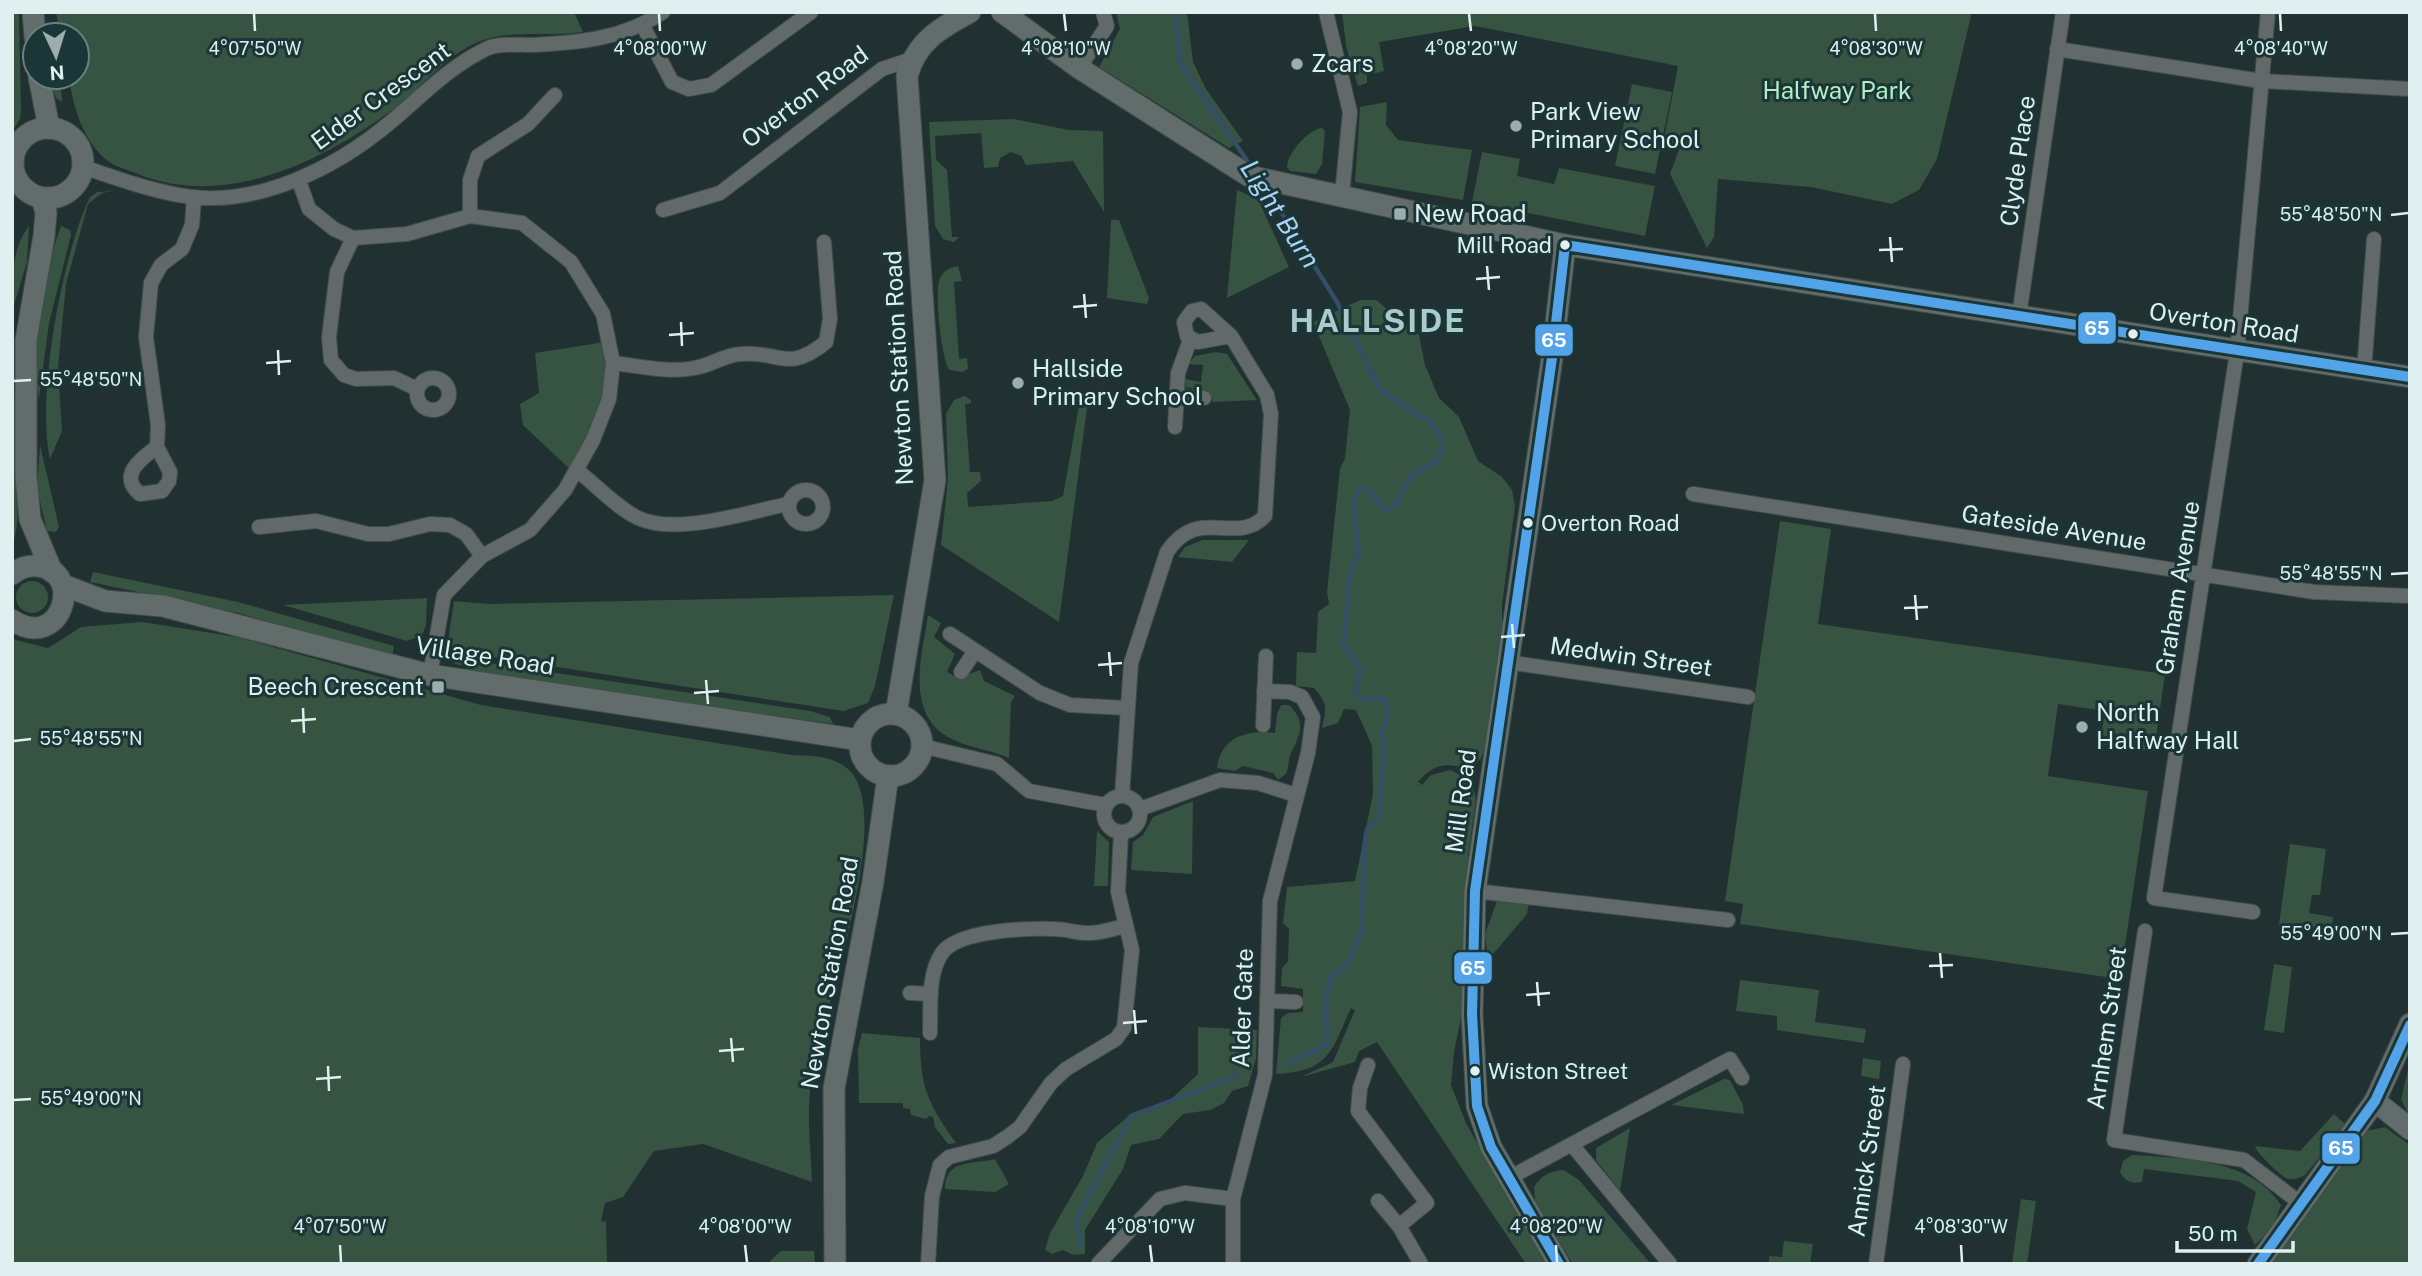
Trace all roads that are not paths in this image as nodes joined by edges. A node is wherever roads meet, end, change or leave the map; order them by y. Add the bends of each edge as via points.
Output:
1 (663, 12) edge
2 (811, 12) edge
3 (970, 12) edge
4 (1002, 12) edge
5 (1103, 12) edge
6 (1326, 12) edge
7 (2063, 12) edge
8 (2268, 12) edge
9 (643, 26) junction
10 (2057, 49) junction
11 (912, 59) junction
12 (1079, 68) junction
13 (2262, 82) junction
14 (2410, 89) edge
15 (42, 91) edge
16 (555, 95) dead end
17 (49, 128) junction
18 (12, 165) edge
19 (83, 167) junction
20 (299, 181) junction
21 (1342, 195) junction
22 (194, 197) junction
23 (42, 198) junction
24 (663, 210) dead end
25 (470, 216) junction
26 (353, 238) junction
27 (2374, 239) dead end
28 (824, 242) dead end
29 (1565, 246) junction
30 (2019, 316) junction
31 (1231, 336) junction
32 (1190, 340) junction
33 (2237, 352) junction
34 (613, 363) junction
35 (2364, 371) junction
36 (2410, 377) edge
37 (417, 389) dead end
38 (1177, 396) junction
39 (1204, 398) dead end
40 (1175, 427) dead end
41 (157, 447) dead end
42 (578, 471) junction
43 (1693, 494) dead end
44 (788, 504) dead end
45 (30, 519) junction
46 (260, 527) dead end
47 (482, 556) junction
48 (15, 572) edge
49 (2203, 575) junction
50 (58, 579) junction
51 (2410, 596) edge
52 (105, 601) junction
53 (61, 611) junction
54 (12, 620) edge
55 (950, 634) dead end
56 (975, 651) junction
57 (1266, 656) dead end
58 (1507, 662) junction
59 (961, 672) dead end
60 (430, 675) junction
61 (1264, 691) junction
62 (1748, 697) dead end
63 (1126, 708) junction
64 (896, 714) junction
65 (1263, 724) dead end
66 (860, 740) junction
67 (922, 746) junction
68 (888, 776) junction
69 (1296, 795) junction
70 (1122, 796) junction
71 (1106, 805) junction
72 (1140, 809) junction
73 (1121, 832) junction
74 (1475, 891) junction
75 (2253, 912) dead end
76 (1728, 920) dead end
77 (1124, 926) junction
78 (2145, 931) dead end
79 (910, 993) dead end
80 (931, 993) junction
81 (1267, 1001) junction
82 (1296, 1002) dead end
83 (2410, 1024) edge
84 (929, 1033) dead end
85 (1903, 1064) dead end
86 (1368, 1065) dead end
87 (1741, 1078) dead end
88 (2375, 1101) junction
89 (2410, 1129) edge
90 (1573, 1146) junction
91 (1508, 1178) junction
92 (1233, 1199) junction
93 (1378, 1201) dead end
94 (2300, 1203) junction
95 (1399, 1226) junction
96 (835, 1264) edge
97 (928, 1264) edge
98 (1098, 1264) edge
99 (1233, 1264) edge
100 (1421, 1264) edge
101 (1559, 1264) edge
102 (1670, 1264) edge
103 (1876, 1264) edge
104 (2258, 1264) edge

1 - 9 street, Elder Crescent
2 - 9 street via 711,85 689,89 672,82
3 - 11 street, Overton Road via 926,39
4 - 12 street, Overton Road
5 - 12 street via 1107,26
6 - 21 street via 1350,112
7 - 10 street, Clyde Place
8 - 13 street, Graham Avenue
9 - 20 street, Elder Crescent via 596,40 491,47 439,78 386,126
10 - 13 street
10 - 30 street, Clyde Place
11 - 24 street, Overton Road via 882,69 720,193
11 - 64 street, Newton Station Road via 908,101 935,480
12 - 21 street, Overton Road via 1249,176
13 - 14 street
13 - 33 street, Graham Avenue
15 - 17 street
16 - 25 street via 528,124 478,156 470,180
17 - 18 street via 27,135 19,143
17 - 19 street via 75,141
18 - 23 street via 22,187
19 - 22 street, Elder Crescent
19 - 23 street via 72,190
20 - 22 street, Elder Crescent
20 - 26 street via 309,209
21 - 29 street, Overton Road
22 - 41 street via 192,225 182,249 161,265 151,283 146,337
23 - 45 street via 44,236 32,291 23,377
25 - 26 street via 407,234
25 - 34 street via 522,223 571,262 603,314
26 - 37 street via 337,271 329,337 331,360 344,375 394,378
27 - 35 street
28 - 34 street via 830,319 826,342 810,355 788,360 740,354 698,368 675,370
29 - 30 street, Overton Road
29 - 58 street, Mill Road
30 - 33 street, Overton Road
31 - 32 street via 1208,342
31 - 32 street via 1201,309 1192,311 1184,322
31 - 63 street via 1267,395 1271,414 1265,516 1251,527 1200,527 1177,537 1157,574 1138,637
32 - 38 street via 1178,373
33 - 35 street, Overton Road
33 - 49 street, Graham Avenue
34 - 42 street via 609,398
35 - 36 street, Overton Road
38 - 39 street
38 - 40 street
42 - 44 street via 638,518 663,524 708,521
42 - 47 street via 530,530
43 - 49 street, Gateside Avenue
45 - 48 street
45 - 50 street
46 - 47 street via 316,521 368,534 389,534 430,524 450,525 466,534
47 - 60 street via 444,595
48 - 50 street, Village Road via 41,566
49 - 51 street, Gateside Avenue via 2314,592
49 - 75 street, Graham Avenue via 2154,898
50 - 52 street, Village Road
50 - 53 street via 65,598
52 - 53 street, Village Road
52 - 60 street, Village Road via 163,606
53 - 54 street, Village Road via 39,628
55 - 56 street
56 - 59 street
56 - 63 street via 1040,694 1070,705
57 - 61 street
58 - 62 street, Medwin Street
58 - 74 street, Mill Road
60 - 66 street, Village Road
61 - 65 street
61 - 69 street, Alder Gate via 1302,697 1313,717
63 - 70 street
64 - 66 street via 874,719
64 - 67 street via 918,729
66 - 68 street via 864,760 878,774
67 - 68 street via 908,772
67 - 71 street via 997,764 1029,791
68 - 96 street, Newton Station Road via 834,1088
69 - 72 street via 1258,783 1220,780
69 - 81 street, Alder Gate via 1270,901
70 - 71 street
70 - 72 street via 1133,799
71 - 73 street via 1106,822
72 - 73 street via 1138,823
73 - 77 street via 1118,892
74 - 76 street
74 - 91 street, Mill Road via 1472,1014 1477,1106
77 - 80 street via 1095,933 1057,929 961,939 942,953
77 - 97 street via 1132,950 1124,1028 1116,1039 1066,1069 1007,1137 993,1146 949,1157 940,1165 932,1196
78 - 94 street, Arnhem Street via 2114,1140 2244,1160
79 - 80 street
80 - 84 street
81 - 82 street
81 - 92 street, Alder Gate via 1265,1075
83 - 88 street
85 - 103 street, Annick Street
86 - 95 street via 1358,1111 1427,1203
87 - 90 street via 1730,1059
88 - 89 street
88 - 94 street
90 - 91 street
90 - 102 street
91 - 101 street, Mill Road
92 - 98 street via 1185,1193 1160,1199
92 - 99 street, Alder Gate
93 - 95 street
94 - 104 street
95 - 100 street

